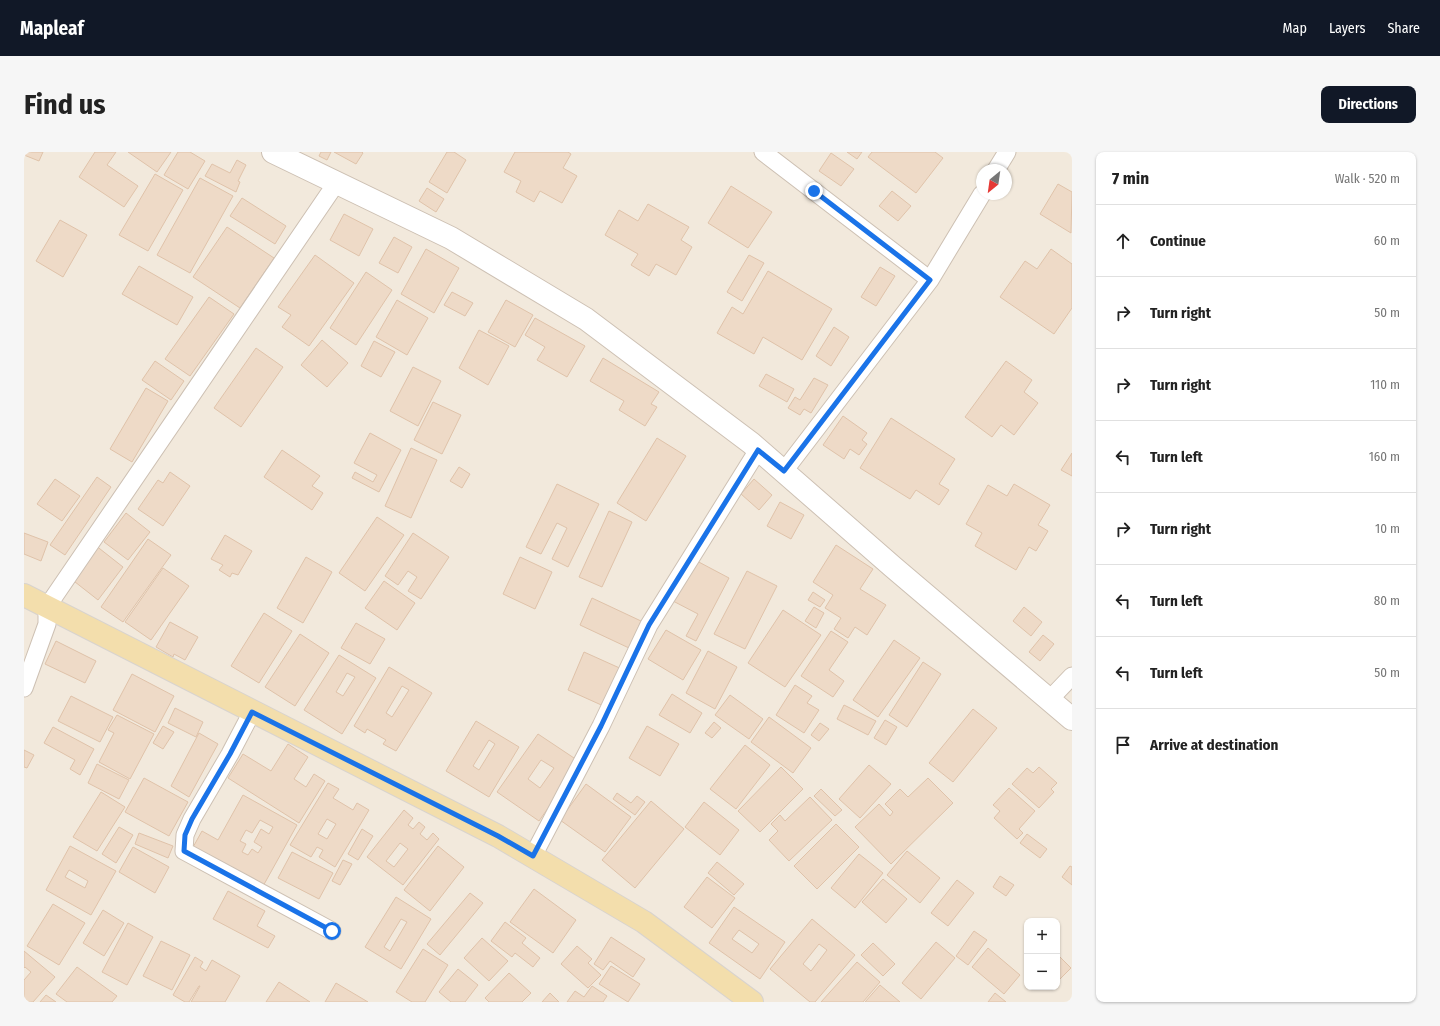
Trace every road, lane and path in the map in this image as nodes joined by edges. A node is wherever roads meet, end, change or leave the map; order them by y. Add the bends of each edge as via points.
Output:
1 (273, 152) edge
2 (763, 152) edge
3 (1007, 152) edge
4 (1000, 164) edge
5 (337, 182) junction
6 (978, 200) edge
7 (930, 280) junction
8 (758, 450) junction
9 (784, 471) junction
10 (24, 595) edge
11 (47, 607) junction
12 (1072, 676) edge
13 (24, 688) edge
14 (1050, 700) junction
15 (252, 712) junction
16 (1072, 719) edge
17 (533, 856) junction
18 (332, 931) dead end
19 (752, 1002) edge

1 - 5 street
2 - 7 street
3 - 4 street
5 - 8 street via 450,238 586,319
5 - 11 street
6 - 7 street
7 - 9 street
8 - 9 street
8 - 17 street via 649,625 601,726
9 - 14 street
10 - 11 main road
11 - 13 street via 47,624
11 - 15 main road
12 - 14 street
14 - 16 street
15 - 17 main road
15 - 18 street via 192,819 185,835 184,851
17 - 19 main road via 644,922

